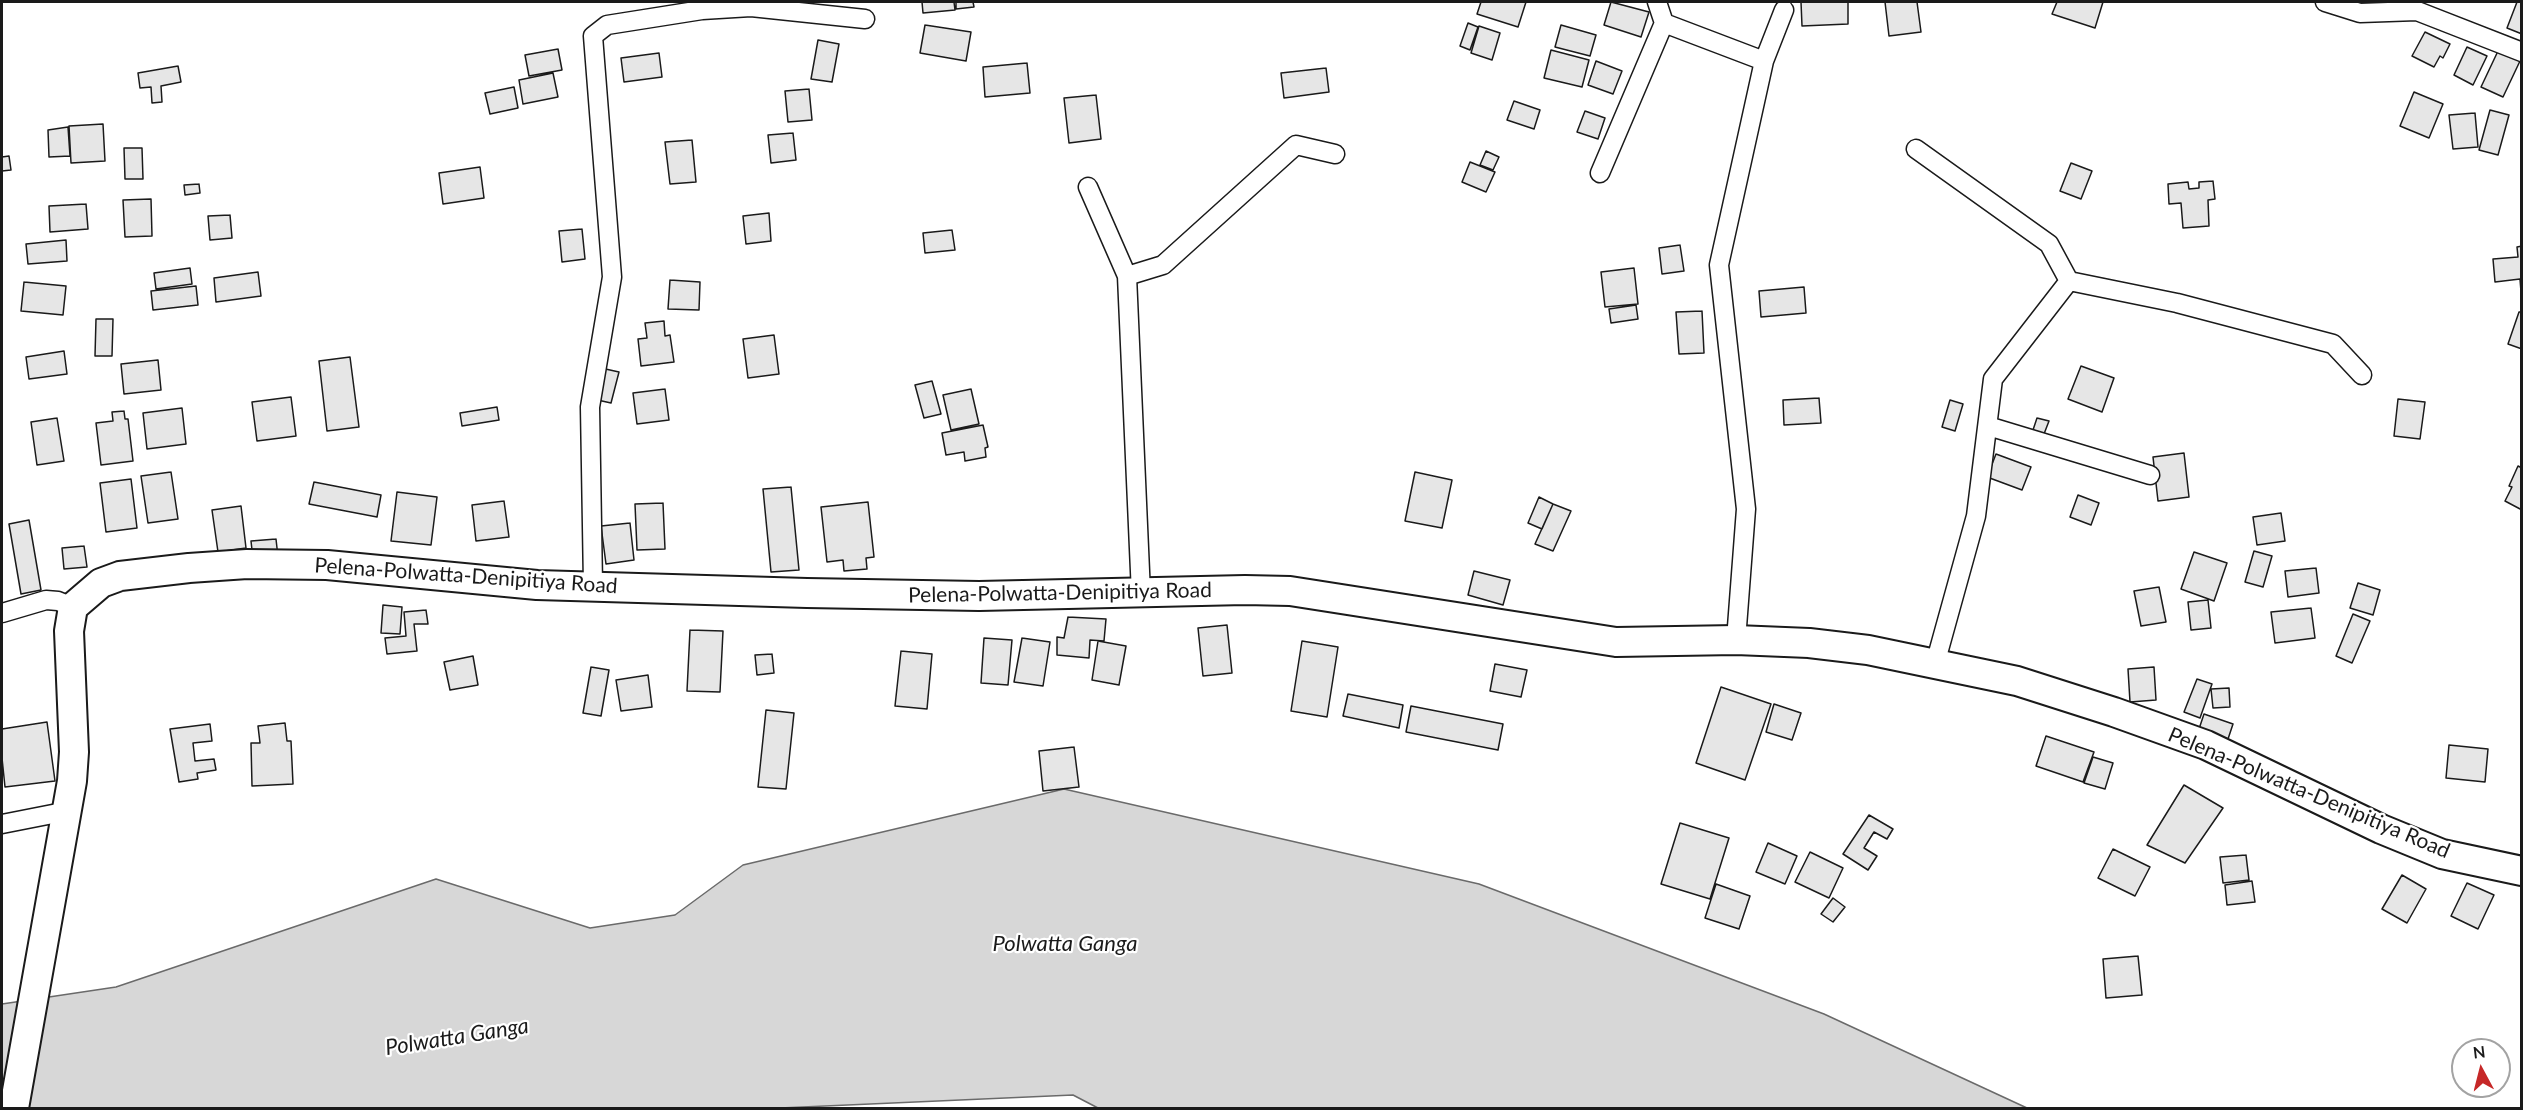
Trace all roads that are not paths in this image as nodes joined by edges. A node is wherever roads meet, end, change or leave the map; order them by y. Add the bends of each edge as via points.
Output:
1 (1656, 2) edge
2 (2325, 2) edge
3 (1784, 10) dead end
4 (865, 19) dead end
5 (1664, 23) junction
6 (2522, 52) edge
7 (1764, 61) junction
8 (1916, 149) dead end
9 (1335, 154) dead end
10 (1600, 172) dead end
11 (1088, 187) dead end
12 (1126, 276) junction
13 (2069, 281) junction
14 (2362, 375) dead end
15 (1988, 426) junction
16 (2150, 475) dead end
17 (593, 585) junction
18 (1141, 594) junction
19 (74, 607) junction
20 (2, 613) edge
21 (1736, 640) junction
22 (1935, 664) junction
23 (68, 811) junction
24 (2, 825) edge
25 (2522, 871) edge
26 (14, 1108) edge

1 - 5 street
2 - 6 street via 2360,13 2417,11
3 - 7 street
4 - 17 street via 751,7 702,10 608,25 593,36 612,277 590,407
5 - 7 street
5 - 10 street
7 - 21 street via 1719,265 1746,509
8 - 13 street via 2049,244
9 - 12 street via 1296,145 1162,265
11 - 12 street
12 - 18 street
13 - 14 street via 2177,303 2334,344
13 - 15 street via 1993,379
15 - 16 street
15 - 22 street via 1976,516
17 - 18 main road, Pelena-Polwatta-Denipitiya Road via 979,596
17 - 19 main road, Pelena-Polwatta-Denipitiya Road via 537,585 327,565 247,564 120,576 101,583
18 - 21 main road, Pelena-Polwatta-Denipitiya Road via 1290,591 1616,642
19 - 20 street via 46,600
19 - 23 main road via 69,631 74,752
21 - 22 main road, Pelena-Polwatta-Denipitiya Road via 1868,650
22 - 25 main road, Pelena-Polwatta-Denipitiya Road via 2017,681 2176,734 2442,854
23 - 24 street
23 - 26 main road

